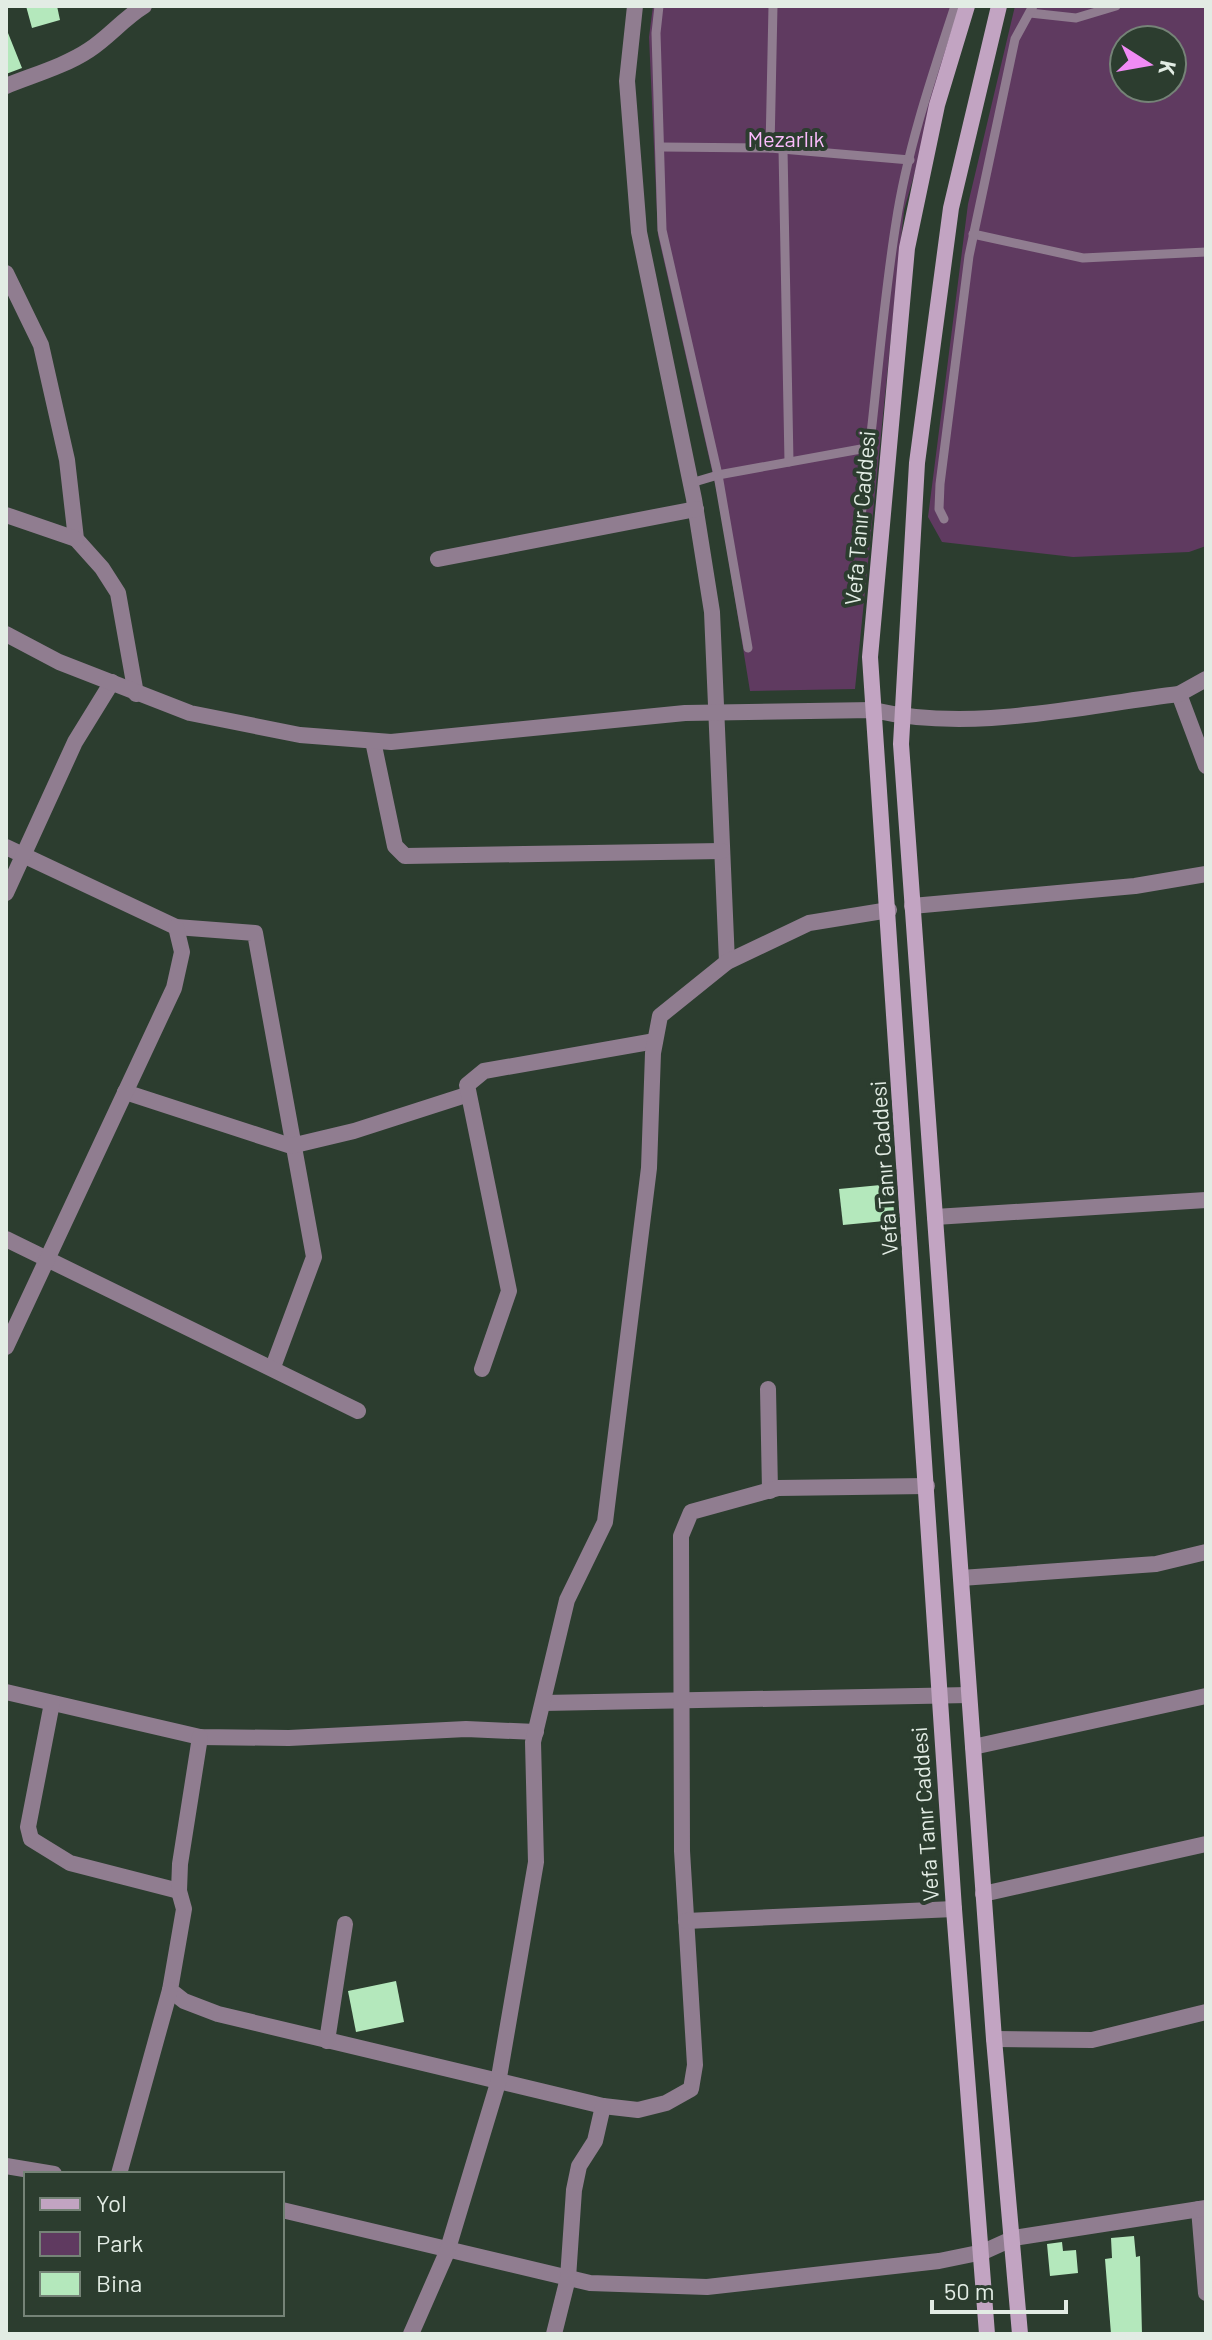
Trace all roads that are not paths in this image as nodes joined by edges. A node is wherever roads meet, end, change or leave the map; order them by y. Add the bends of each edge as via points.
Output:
1 (144, 6) edge
2 (635, 6) edge
3 (659, 6) edge
4 (773, 6) edge
5 (955, 6) edge
6 (967, 6) edge
7 (999, 6) edge
8 (1116, 6) edge
9 (1031, 9) edge
10 (6, 86) edge
11 (661, 147) junction
12 (770, 148) junction
13 (783, 149) junction
14 (910, 160) junction
15 (973, 234) junction
16 (1206, 252) edge
17 (6, 273) edge
18 (872, 447) junction
19 (789, 462) junction
20 (718, 475) junction
21 (691, 483) junction
22 (696, 509) junction
23 (6, 515) edge
24 (944, 519) dead end
25 (76, 539) junction
26 (857, 543) dead end
27 (438, 559) dead end
28 (6, 634) edge
29 (748, 648) dead end
30 (1206, 679) edge
31 (112, 682) junction
32 (136, 694) junction
33 (1179, 694) junction
34 (873, 710) junction
35 (716, 713) junction
36 (902, 717) junction
37 (373, 741) junction
38 (1206, 766) edge
39 (6, 847) edge
40 (722, 851) junction
41 (23, 855) junction
42 (1206, 874) edge
43 (6, 893) edge
44 (912, 906) junction
45 (889, 910) junction
46 (176, 927) junction
47 (727, 962) junction
48 (655, 1041) junction
49 (125, 1092) junction
50 (466, 1095) junction
51 (291, 1146) junction
52 (1206, 1200) edge
53 (935, 1217) junction
54 (6, 1239) edge
55 (48, 1258) junction
56 (6, 1347) edge
57 (273, 1367) junction
58 (482, 1369) dead end
59 (768, 1389) dead end
60 (358, 1411) dead end
61 (927, 1486) junction
62 (770, 1491) junction
63 (1206, 1552) edge
64 (961, 1578) junction
65 (6, 1692) edge
66 (969, 1695) junction
67 (940, 1696) junction
68 (1206, 1696) edge
69 (680, 1701) junction
70 (52, 1703) junction
71 (543, 1703) junction
72 (536, 1732) junction
73 (200, 1737) junction
74 (973, 1747) junction
75 (1206, 1844) edge
76 (179, 1891) junction
77 (983, 1894) junction
78 (954, 1909) junction
79 (686, 1921) junction
80 (345, 1924) dead end
81 (170, 1990) junction
82 (1206, 2012) edge
83 (994, 2039) junction
84 (327, 2041) junction
85 (498, 2083) junction
86 (603, 2106) junction
87 (6, 2166) edge
88 (42, 2172) edge
89 (120, 2172) edge
90 (1202, 2208) edge
91 (284, 2211) edge
92 (1014, 2238) junction
93 (447, 2252) junction
94 (983, 2252) junction
95 (568, 2278) junction
96 (1206, 2293) edge
97 (411, 2334) edge
98 (554, 2334) edge
99 (987, 2334) edge
100 (1020, 2334) edge

1 - 10 street via 122,19 92,49
2 - 21 street via 627,81 639,232
3 - 11 lane
4 - 12 lane
5 - 14 lane
6 - 34 main road, Vefa Tanır Caddesi via 937,105 907,248 870,657
7 - 36 main road via 951,208 917,463
8 - 9 lane via 1076,18
9 - 15 lane via 1015,39
11 - 12 lane
11 - 20 lane via 662,230
12 - 13 lane
13 - 14 lane
13 - 19 lane
14 - 18 lane via 895,223
15 - 16 lane via 1083,258
15 - 24 lane via 940,484
17 - 25 street via 41,345 67,460
18 - 19 lane
18 - 26 lane
19 - 20 lane
20 - 21 lane
20 - 29 lane
21 - 22 street
22 - 27 street
22 - 35 street via 712,612
23 - 25 street
25 - 32 street via 118,593
28 - 31 street
30 - 33 street
31 - 32 street
31 - 41 street via 75,742
32 - 37 street via 203,716 300,735
33 - 36 street via 956,721
33 - 38 street
34 - 35 street
34 - 36 street
34 - 45 main road, Vefa Tanır Caddesi
35 - 37 street
35 - 40 street
36 - 44 main road
37 - 40 street via 395,846 405,856
39 - 41 street
40 - 47 street
41 - 43 street
41 - 46 street
42 - 44 street via 1135,886
44 - 53 main road
45 - 47 street via 809,923
45 - 61 main road, Vefa Tanır Caddesi
46 - 49 street via 182,952 174,988
46 - 51 street via 255,933
47 - 48 street via 660,1016
48 - 50 street via 484,1071 472,1077
48 - 71 street via 649,1168 605,1522 567,1600
49 - 51 street
49 - 55 street
50 - 51 street
50 - 58 street via 509,1291
51 - 57 street via 314,1257
52 - 53 street
53 - 64 main road
54 - 55 street
55 - 56 street
55 - 57 street
57 - 60 street
59 - 62 street
61 - 62 street
61 - 67 main road, Vefa Tanır Caddesi
62 - 69 street via 691,1512 685,1523
63 - 64 street via 1156,1564
64 - 66 main road
65 - 70 street
66 - 67 street
66 - 74 main road
67 - 69 street
67 - 78 main road, Vefa Tanır Caddesi
68 - 74 street
69 - 71 street
69 - 79 street
70 - 73 street
70 - 76 street via 28,1827 31,1839 70,1863
71 - 72 street
72 - 73 street via 466,1729
72 - 85 street via 536,1862
73 - 76 street
74 - 77 main road
75 - 77 street
76 - 81 street via 184,1909
77 - 83 main road
78 - 79 street
78 - 94 main road, Vefa Tanır Caddesi
79 - 86 street via 695,2065 691,2089 638,2110
80 - 84 street
81 - 84 street via 218,2014
81 - 89 street
82 - 83 street via 1092,2040
83 - 92 main road
84 - 85 street
85 - 86 street
85 - 93 street
86 - 95 street via 574,2190
87 - 88 street
90 - 92 street
90 - 96 street
91 - 93 street
92 - 94 street
92 - 100 main road
93 - 95 street
93 - 97 street
94 - 95 street via 707,2287
94 - 99 main road, Vefa Tanır Caddesi
95 - 98 street

